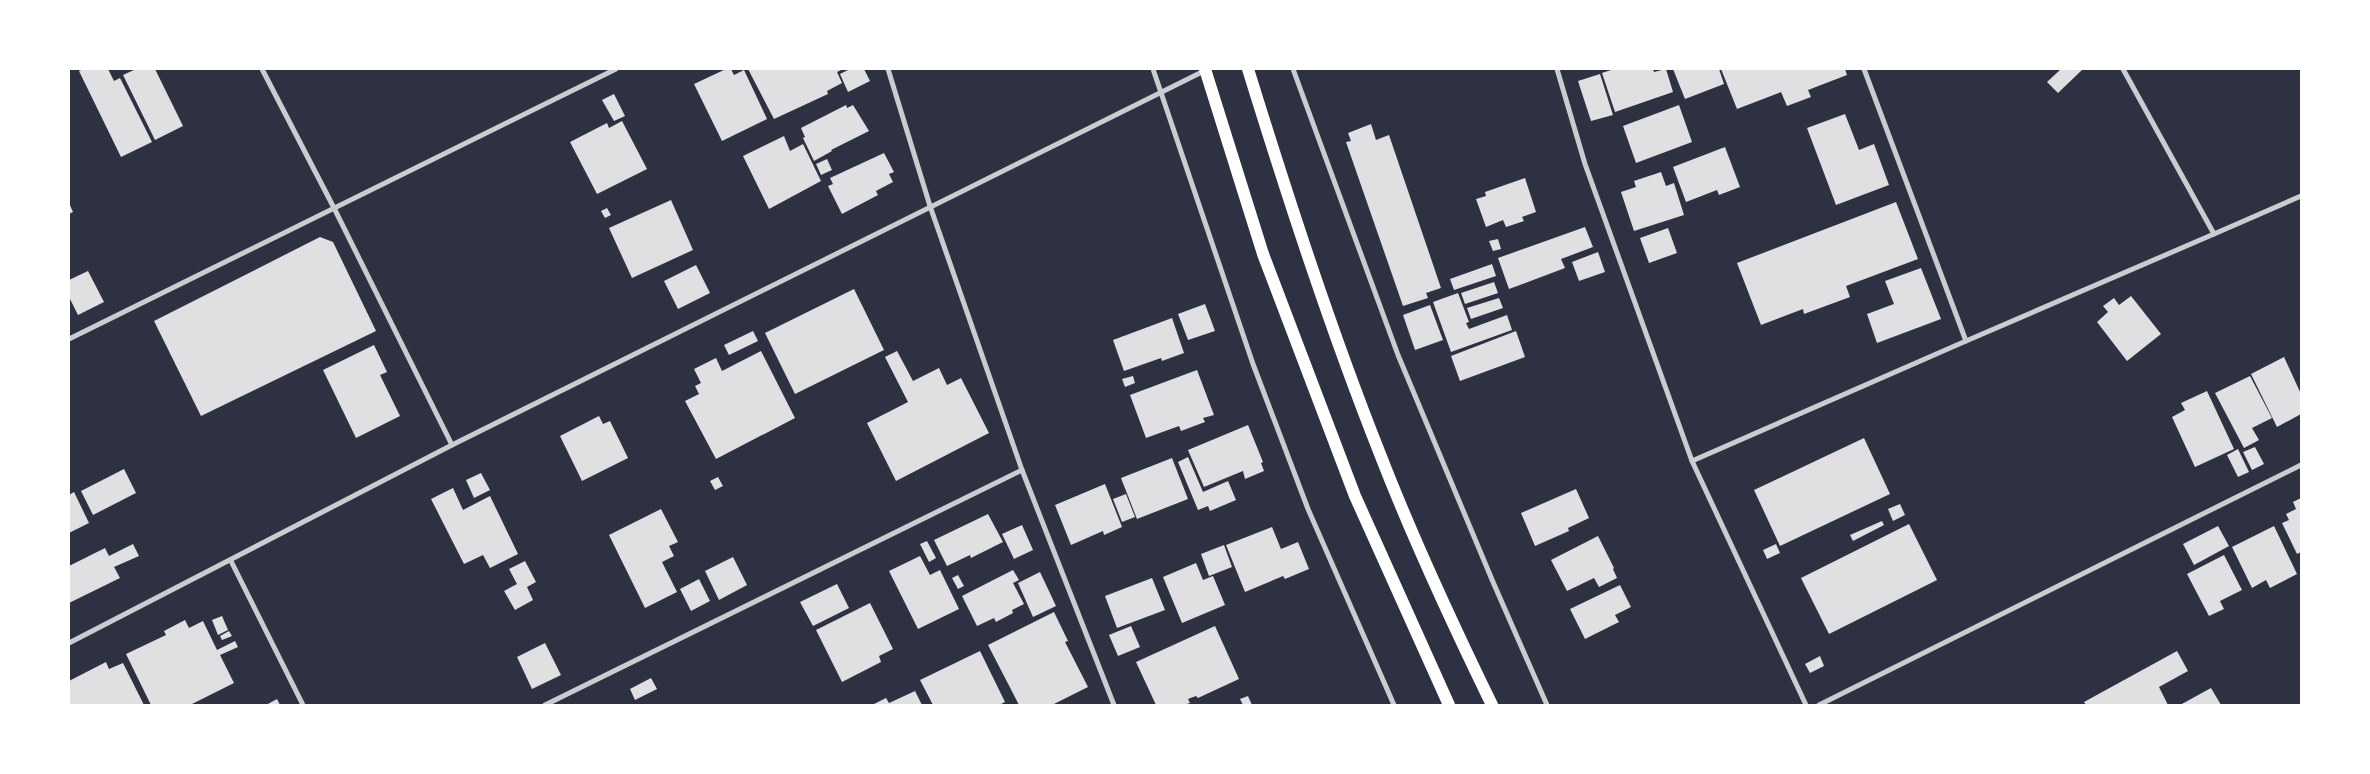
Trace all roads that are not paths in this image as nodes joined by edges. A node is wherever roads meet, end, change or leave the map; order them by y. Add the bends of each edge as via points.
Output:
1 (262, 69) edge
2 (616, 69) edge
3 (888, 69) edge
4 (1153, 69) edge
5 (1207, 69) edge
6 (1248, 69) edge
7 (1293, 69) edge
8 (1557, 69) edge
9 (1864, 69) edge
10 (2123, 69) edge
11 (1160, 94) junction
12 (2301, 196) edge
13 (930, 206) junction
14 (334, 208) junction
15 (2214, 234) junction
16 (69, 339) edge
17 (1966, 341) junction
18 (452, 445) junction
19 (1692, 461) junction
20 (2301, 466) edge
21 (1022, 470) junction
22 (231, 561) junction
23 (69, 643) edge
24 (303, 705) edge
25 (545, 705) edge
26 (1114, 705) edge
27 (1394, 705) edge
28 (1449, 705) edge
29 (1492, 705) edge
30 (1547, 705) edge
31 (1806, 705) edge
32 (1819, 705) edge

1 - 14 street
2 - 14 street
3 - 13 street
4 - 11 street
5 - 11 street
5 - 28 main road via 1262,254 1355,496
6 - 29 main road via 1298,229 1380,454 1454,626
7 - 30 street via 1398,355
8 - 19 street via 1585,164
9 - 17 street
10 - 15 street
11 - 13 street
11 - 27 street via 1253,364 1301,491
12 - 15 street
13 - 18 street
13 - 21 street
14 - 16 street
14 - 18 street
15 - 17 street
17 - 19 street
18 - 22 street
19 - 31 street
20 - 32 street
21 - 25 street
21 - 26 street
22 - 23 street
22 - 24 street

